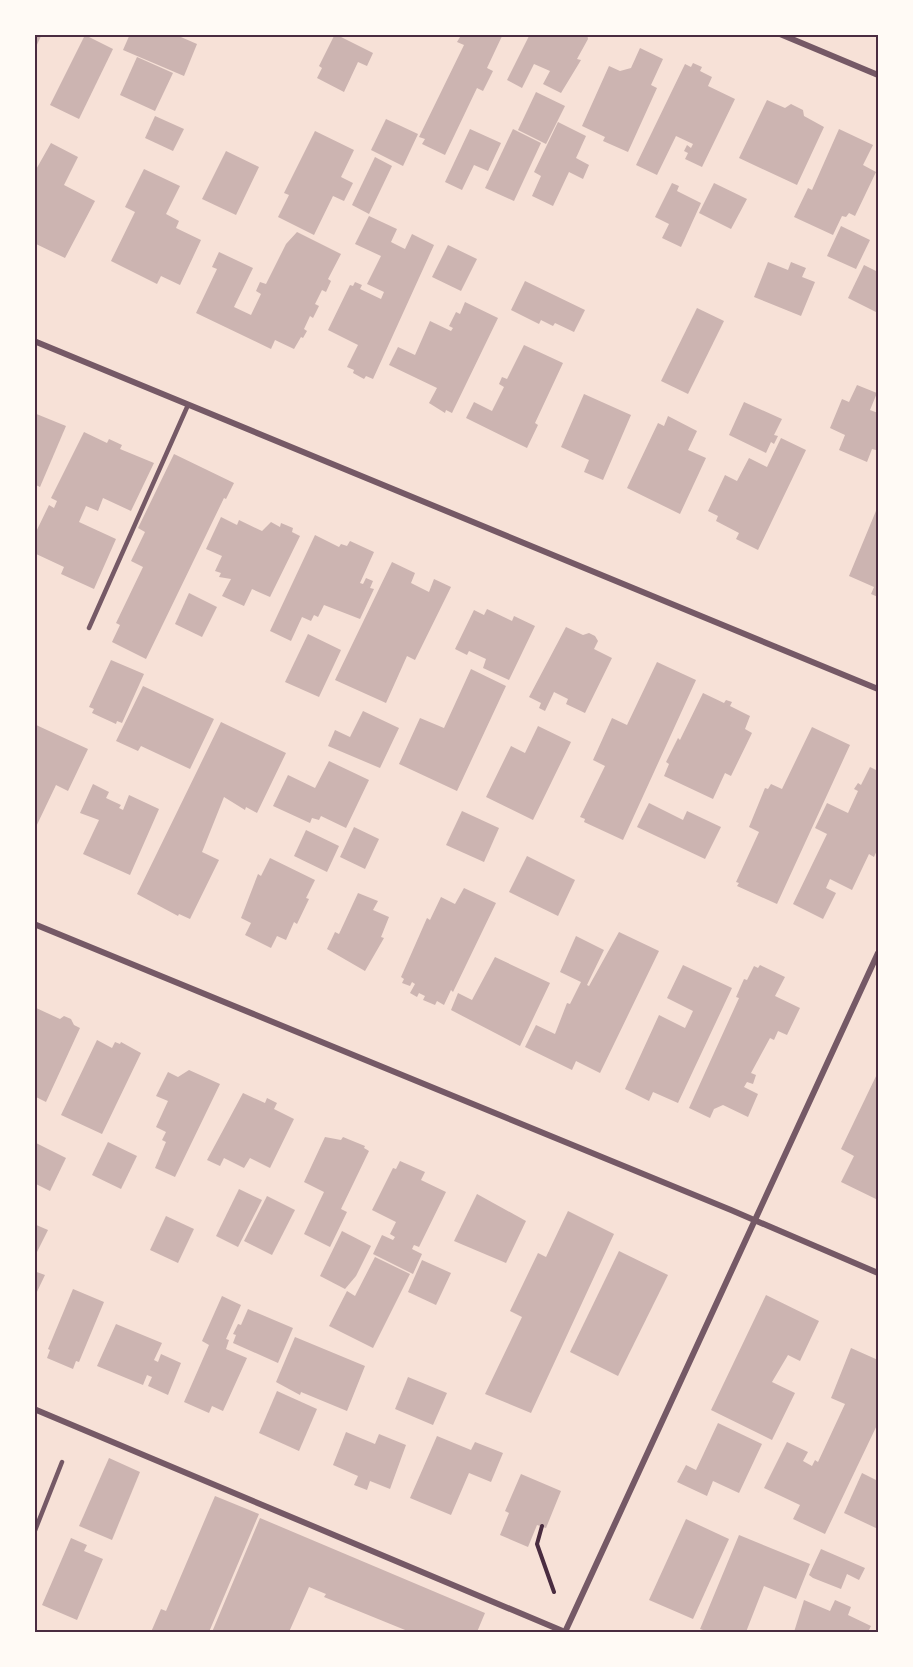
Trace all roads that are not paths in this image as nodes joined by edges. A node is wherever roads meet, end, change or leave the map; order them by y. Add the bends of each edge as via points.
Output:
1 (780, 34) edge
2 (879, 75) edge
3 (34, 341) edge
4 (188, 405) junction
5 (89, 628) dead end
6 (879, 689) edge
7 (34, 924) edge
8 (879, 953) edge
9 (754, 1220) junction
10 (879, 1273) edge
11 (34, 1409) edge
12 (62, 1462) dead end
13 (34, 1533) edge
14 (565, 1632) edge

1 - 2 street
3 - 4 street
4 - 5 lane
4 - 6 street
7 - 9 street
8 - 9 street
9 - 10 street
9 - 14 street
11 - 14 street
12 - 13 lane

